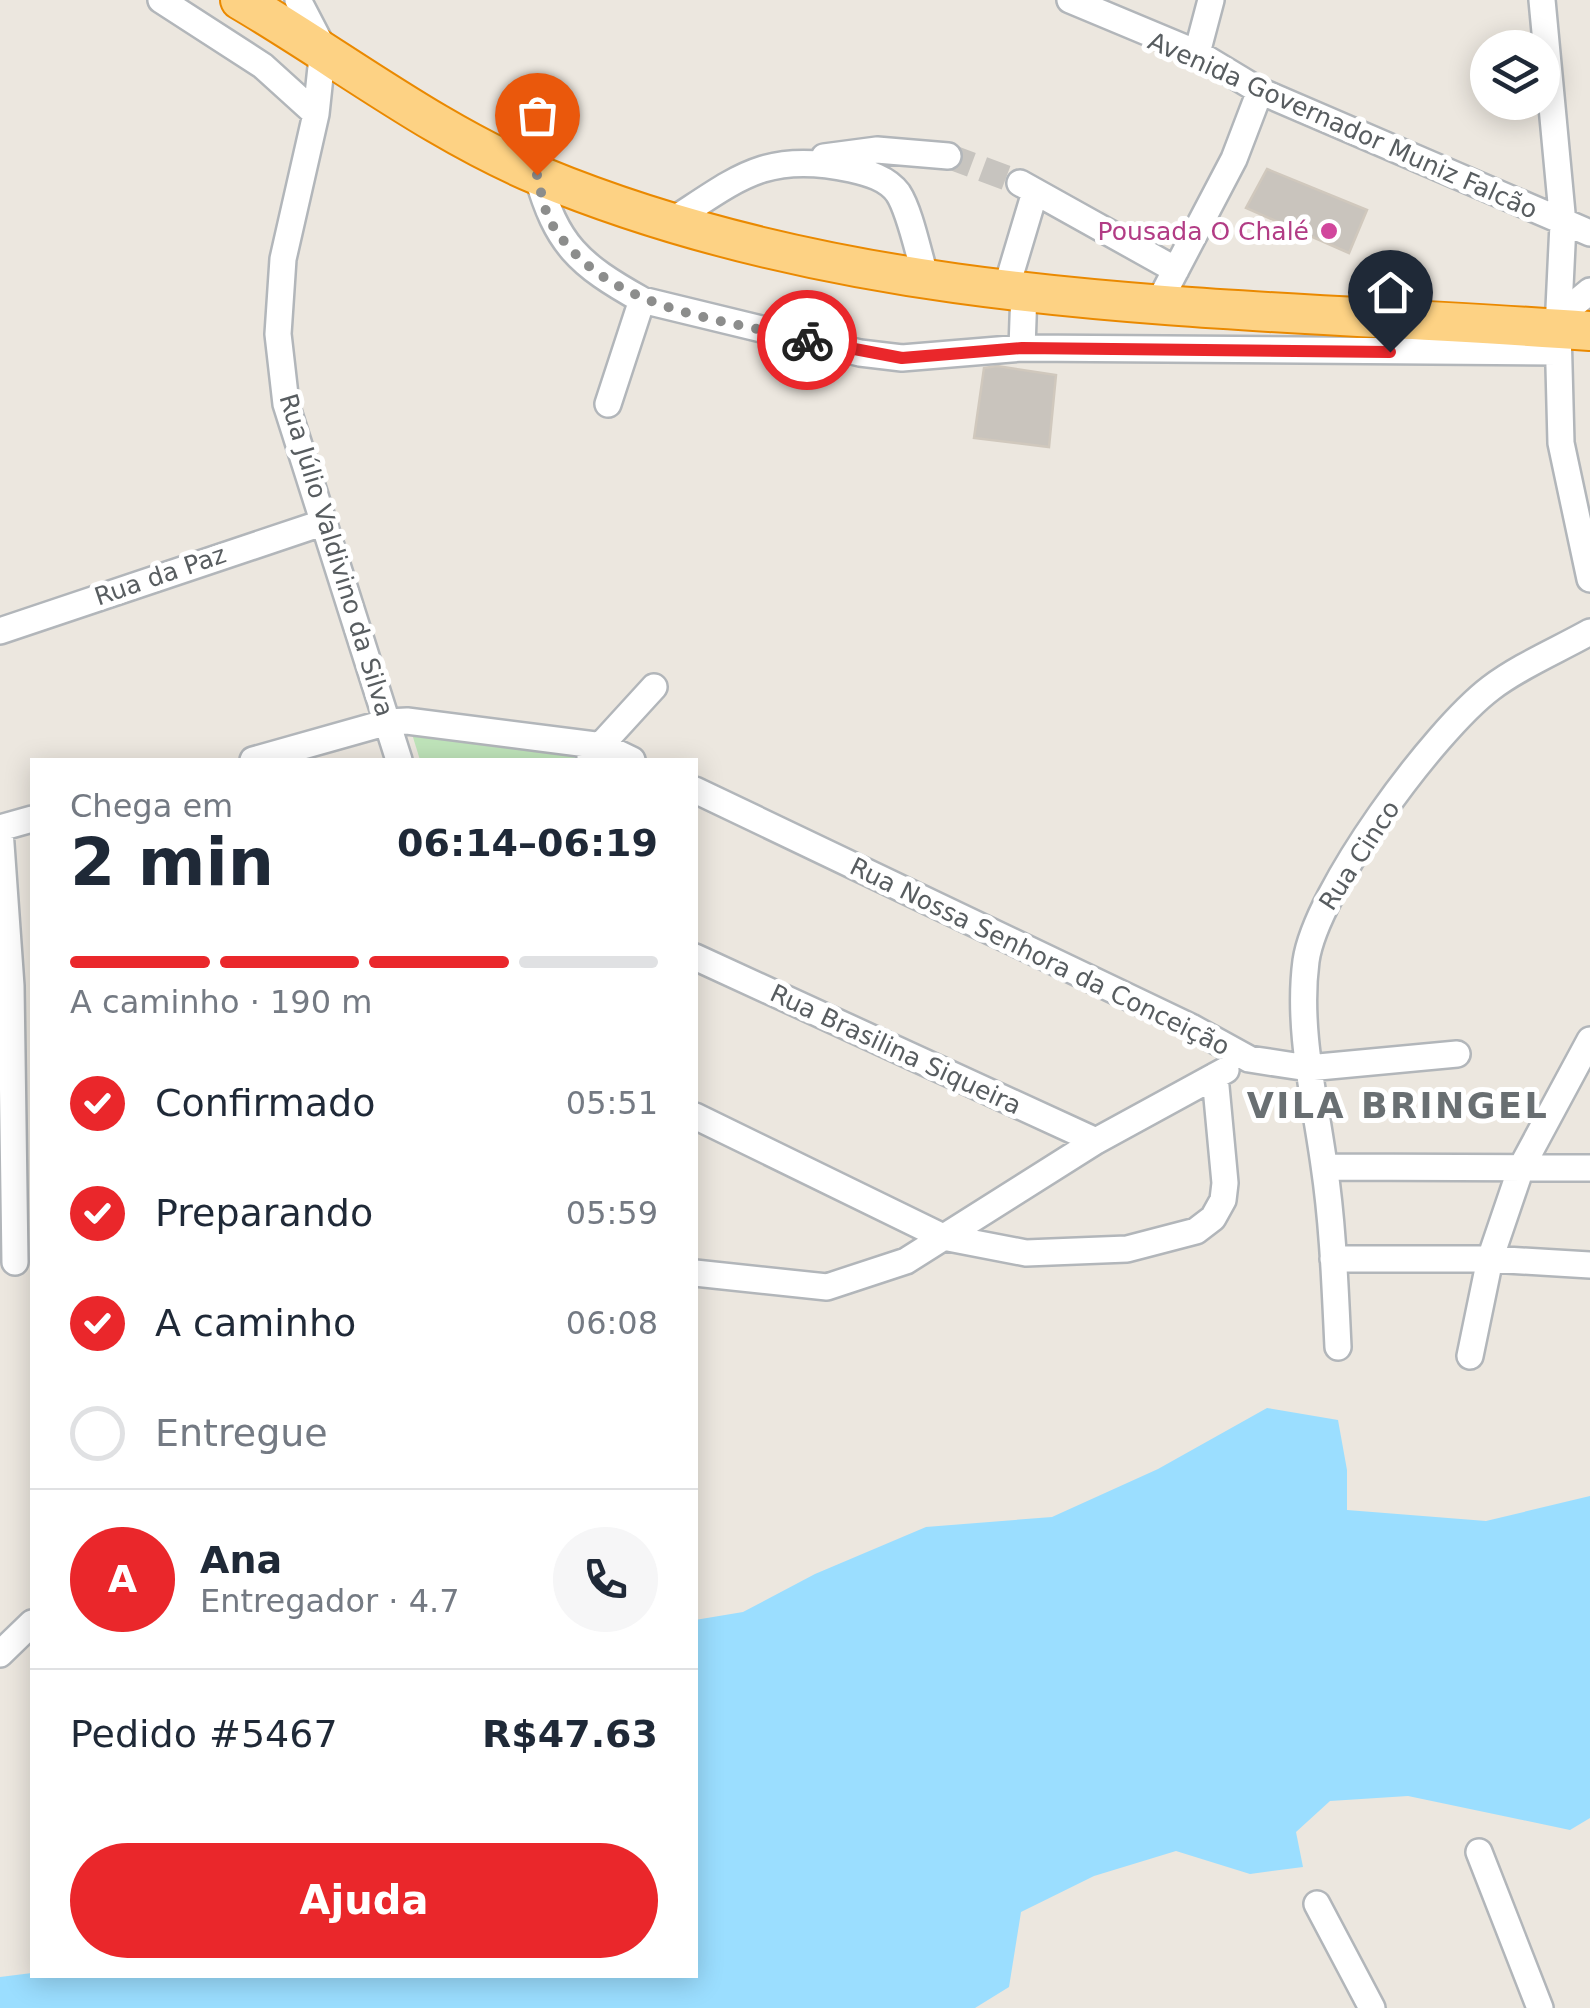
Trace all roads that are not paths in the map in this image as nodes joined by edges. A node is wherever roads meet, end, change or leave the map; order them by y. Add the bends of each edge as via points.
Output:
1 (162, 0) edge
2 (240, 0) edge
3 (298, 0) edge
4 (1070, 0) edge
5 (1211, 0) edge
6 (1542, 0) edge
7 (323, 48) junction
8 (1197, 53) junction
9 (1260, 91) junction
10 (316, 114) junction
11 (948, 156) tunnel mouth
12 (786, 162) junction
13 (537, 175) junction
14 (667, 224) junction
15 (1563, 224) junction
16 (1590, 233) edge
17 (927, 282) junction
18 (1167, 286) junction
19 (1015, 290) junction
20 (1590, 290) edge
21 (642, 300) junction
22 (1567, 332) edge
23 (1022, 348) junction
24 (608, 404) dead end
25 (322, 523) junction
26 (1590, 579) edge
27 (0, 631) edge
28 (1590, 632) edge
29 (654, 687) dead end
30 (388, 722) junction
31 (595, 753) edge
32 (259, 758) edge
33 (398, 758) edge
34 (621, 758) edge
35 (698, 791) edge
36 (30, 820) edge
37 (0, 829) edge
38 (698, 958) edge
39 (1590, 1040) edge
40 (1457, 1054) dead end
41 (1249, 1059) junction
42 (1308, 1068) junction
43 (1215, 1076) junction
44 (698, 1117) edge
45 (1096, 1142) junction
46 (1324, 1167) junction
47 (1521, 1168) junction
48 (1590, 1168) edge
49 (943, 1237) junction
50 (1490, 1258) junction
51 (1334, 1259) junction
52 (16, 1261) edge
53 (1590, 1265) edge
54 (698, 1272) edge
55 (1338, 1347) dead end
56 (1470, 1356) dead end
57 (30, 1625) edge
58 (0, 1654) edge
59 (1479, 1852) dead end
60 (1316, 1904) dead end
61 (1372, 2008) edge
62 (1540, 2008) edge

1 - 10 street via 263,66
2 - 7 highway
3 - 7 street
4 - 8 street, Avenida Governador Muniz Falcão
5 - 8 street
6 - 15 street
7 - 10 street, Rua Júlio Valdivino da Silva
7 - 13 highway via 466,140
8 - 9 street, Avenida Governador Muniz Falcão
9 - 15 street, Avenida Governador Muniz Falcão
9 - 18 street via 1234,159
10 - 25 street, Rua Júlio Valdivino da Silva via 284,259 278,334 286,404
11 - 12 street via 877,150
12 - 14 street via 752,170
12 - 17 street via 876,175 898,193
13 - 14 highway
13 - 21 street via 551,225 602,278
14 - 17 highway
15 - 16 street, Avenida Governador Muniz Falcão
15 - 22 street
17 - 19 highway
18 - 19 highway
18 - 19 street via 1028,188
18 - 22 highway
19 - 23 street
20 - 22 street
21 - 23 street via 874,355
21 - 24 street
22 - 23 street
22 - 26 street via 1561,443
25 - 27 street, Rua da Paz
25 - 30 street, Rua Júlio Valdivino da Silva
28 - 42 street, Rua Cinco via 1492,688 1444,732 1336,886 1312,929 1306,965
29 - 31 street
30 - 31 street via 500,730
30 - 32 street
30 - 33 street, Rua Júlio Valdivino da Silva
31 - 34 street
35 - 41 street, Rua Nossa Senhora da Conceição
36 - 37 street
37 - 52 street via 12,986
38 - 45 street, Rua Brasilina Siqueira
39 - 47 street
40 - 42 street, Rua Nossa Senhora da Conceição
41 - 42 street, Rua Nossa Senhora da Conceição
41 - 43 street
42 - 46 street, Rua Cinco
43 - 45 street
43 - 49 street via 1226,1183 1214,1218 1196,1231 1127,1249 1026,1254
44 - 49 street
45 - 49 street
46 - 47 street
46 - 51 street, Rua Cinco
47 - 48 street
47 - 50 street
49 - 54 street via 873,1275 827,1287
50 - 51 street
50 - 53 street
50 - 56 street
51 - 55 street, Rua Cinco
57 - 58 street
59 - 62 street
60 - 61 street

